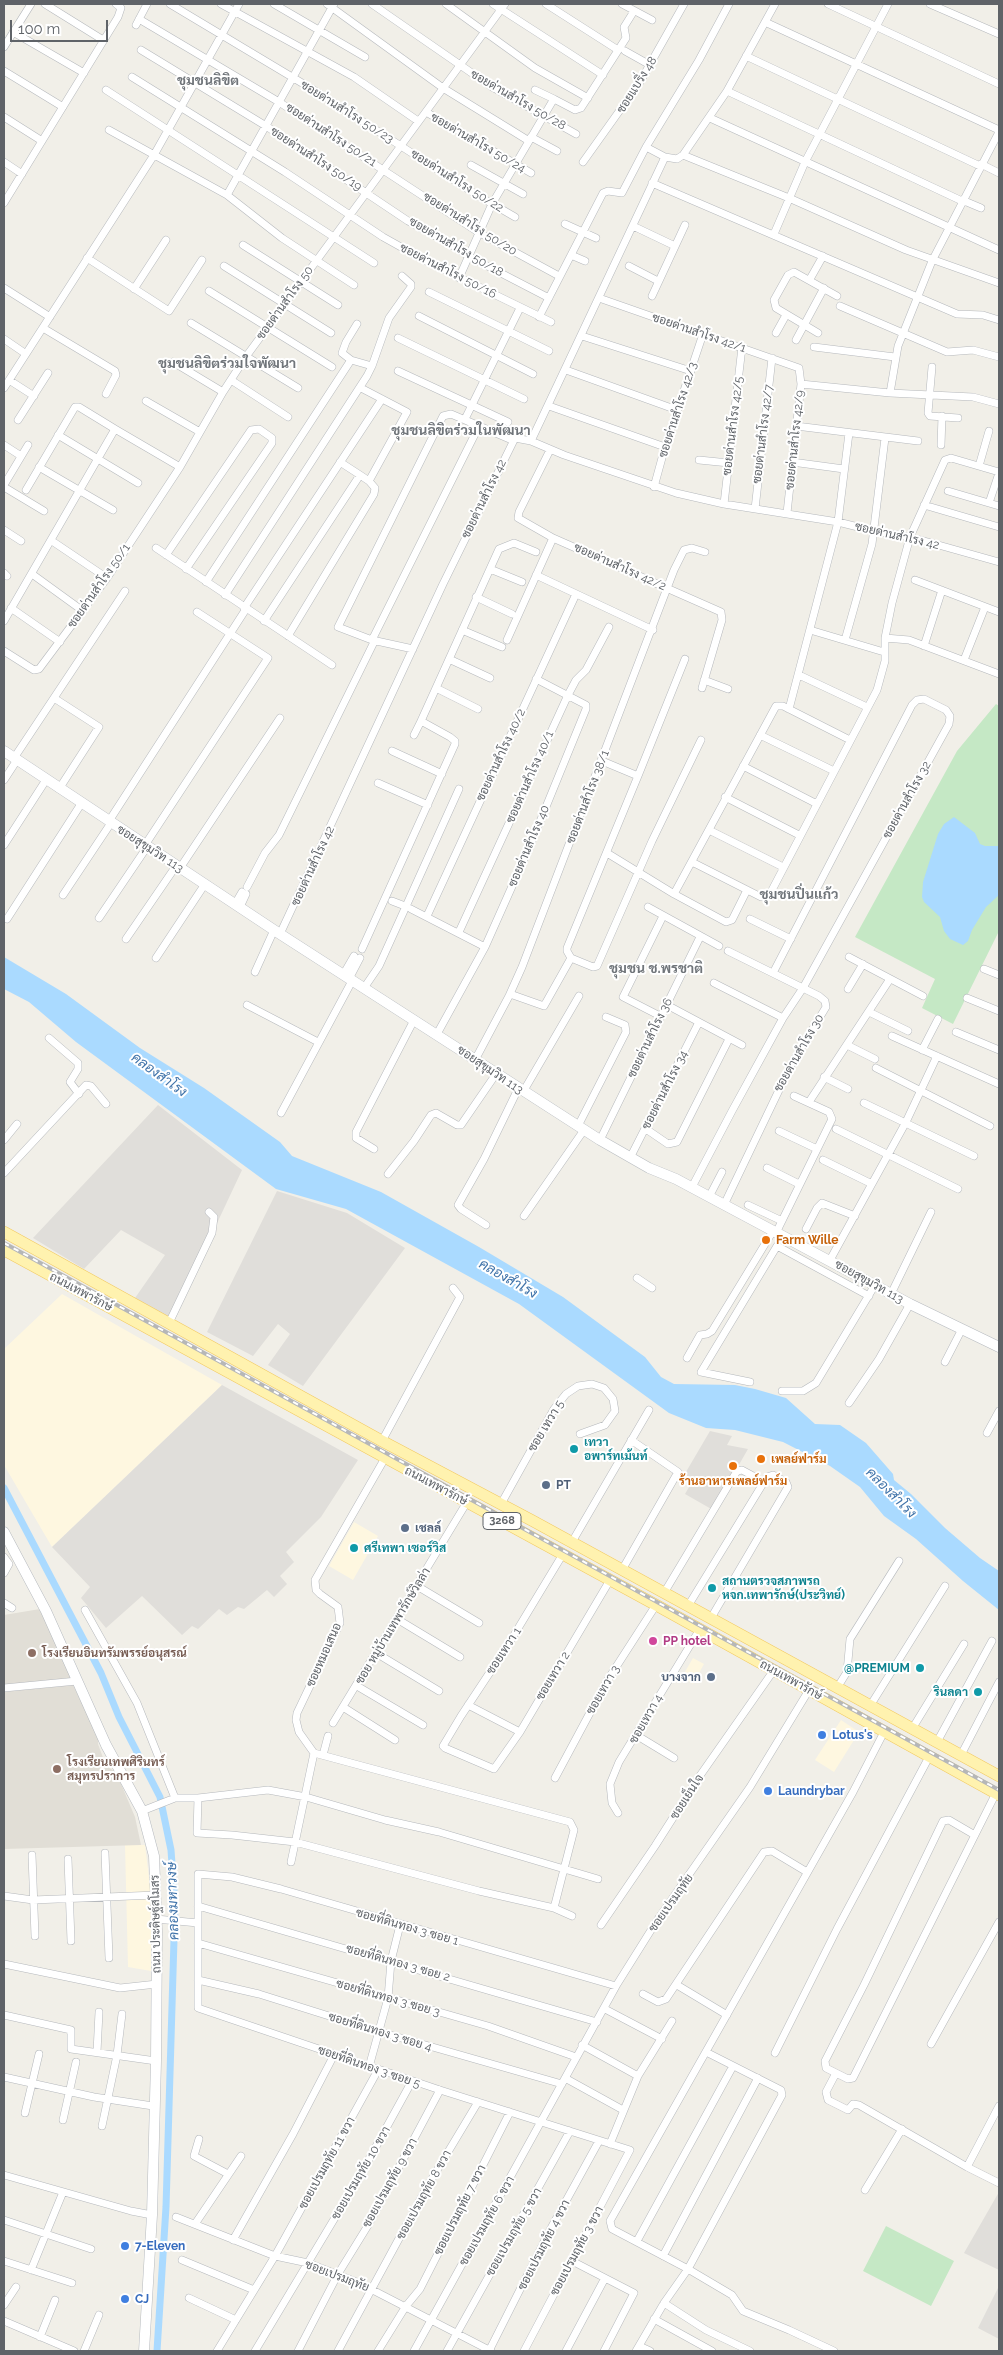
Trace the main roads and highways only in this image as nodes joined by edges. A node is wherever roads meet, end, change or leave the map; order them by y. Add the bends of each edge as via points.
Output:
1 (4, 751) edge
2 (4, 1232) edge
3 (4, 1250) edge
4 (54, 1259) junction
5 (46, 1273) junction
6 (999, 1347) edge
7 (4, 1532) edge
8 (999, 1776) edge
9 (997, 1794) edge
10 (144, 2351) edge

1 - 6 main road, ซอยสุขุมวิท 113 via 474,1060 630,1158
2 - 4 main road, ถนนเทพารักษ์ / 3268
3 - 5 main road, ถนนเทพารักษ์ / 3268
4 - 5 main road
4 - 8 main road, ถนนเทพารักษ์ / 3268
5 - 9 main road, ถนนเทพารักษ์ / 3268
7 - 10 main road, ถนน ประดิษฐ์สโมสร via 36,1590 106,1746 142,1811 154,1856 156,2062

